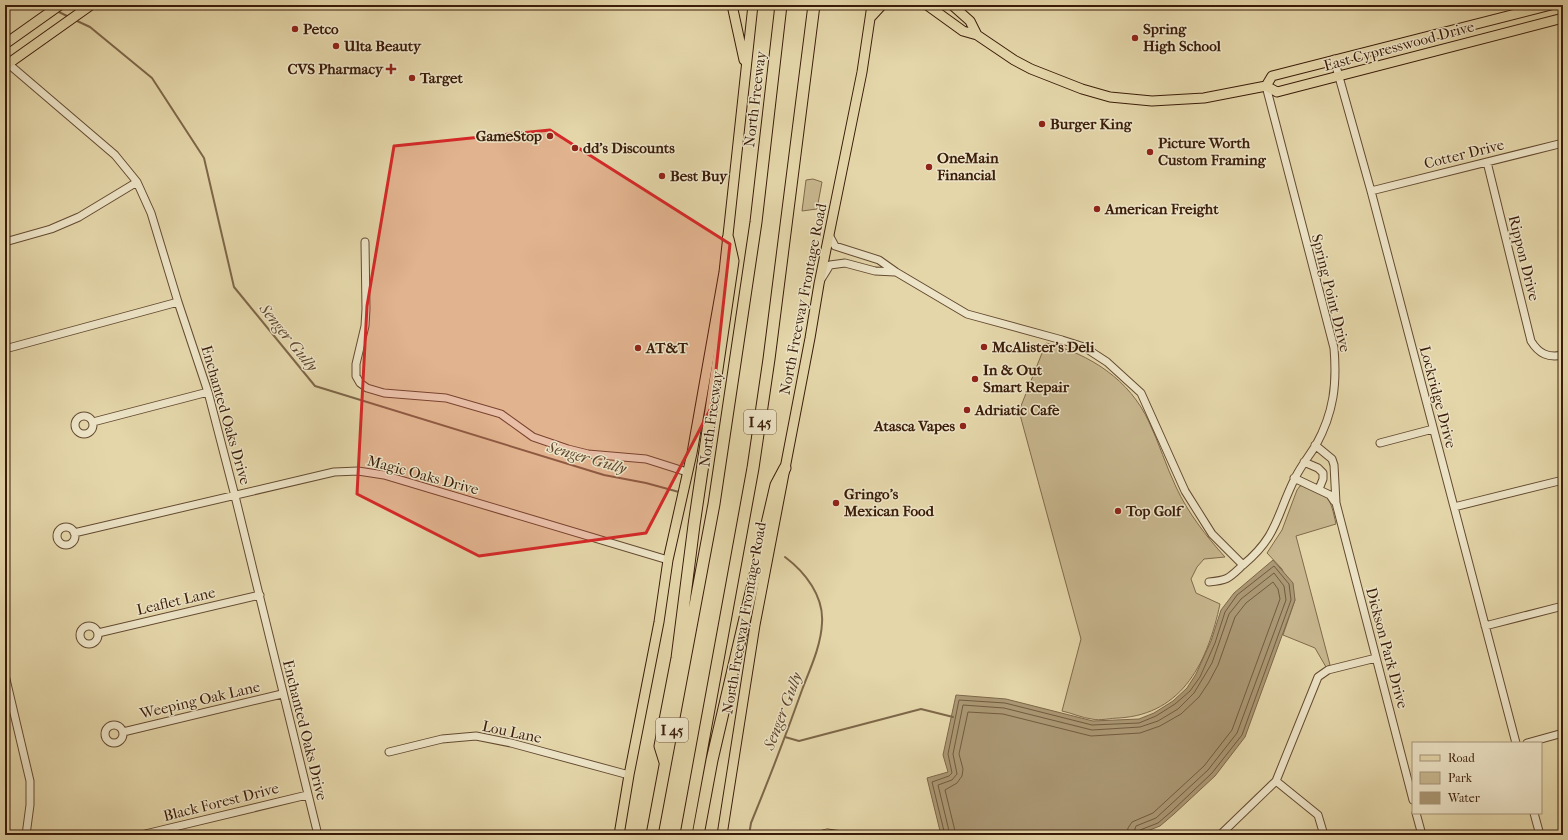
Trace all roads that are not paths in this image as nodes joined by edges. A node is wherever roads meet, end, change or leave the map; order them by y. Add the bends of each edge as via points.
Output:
1 (60, 5) edge
2 (732, 5) edge
3 (753, 5) edge
4 (781, 5) edge
5 (814, 5) edge
6 (872, 5) edge
7 (882, 5) edge
8 (928, 5) edge
9 (952, 5) edge
10 (1551, 5) edge
11 (90, 6) edge
12 (870, 18) junction
13 (1563, 18) edge
14 (1457, 28) junction
15 (977, 35) junction
16 (5, 44) edge
17 (1461, 44) junction
18 (1334, 59) junction
19 (6, 63) edge
20 (746, 72) junction
21 (1339, 76) junction
22 (1266, 86) junction
23 (1563, 142) edge
24 (1487, 162) junction
25 (137, 182) junction
26 (1371, 191) junction
27 (829, 235) junction
28 (728, 239) junction
29 (5, 242) edge
30 (365, 242) dead end
31 (896, 272) junction
32 (819, 284) junction
33 (178, 302) junction
34 (5, 349) edge
35 (1563, 355) edge
36 (208, 392) junction
37 (92, 422) dead end
38 (1433, 429) junction
39 (1380, 442) dead end
40 (1315, 445) junction
41 (1304, 462) junction
42 (785, 468) junction
43 (687, 472) junction
44 (1294, 478) junction
45 (1563, 480) edge
46 (1319, 489) junction
47 (236, 496) junction
48 (1336, 503) junction
49 (1454, 507) junction
50 (74, 534) dead end
51 (668, 560) junction
52 (1243, 565) junction
53 (1209, 582) dead end
54 (260, 595) junction
55 (1563, 606) edge
56 (1485, 626) junction
57 (98, 633) dead end
58 (1376, 658) junction
59 (5, 675) edge
60 (282, 694) junction
61 (123, 732) dead end
62 (1563, 734) edge
63 (1516, 742) edge
64 (1531, 742) edge
65 (389, 752) dead end
66 (666, 765) junction
67 (629, 775) junction
68 (1276, 781) junction
69 (307, 795) junction
70 (1412, 796) edge
71 (1416, 814) edge
72 (1534, 814) edge
73 (26, 835) edge
74 (141, 835) edge
75 (318, 835) edge
76 (620, 835) edge
77 (652, 835) edge
78 (686, 835) edge
79 (698, 835) edge
80 (722, 835) edge
81 (819, 835) edge
82 (842, 835) edge
83 (1220, 835) edge
84 (1324, 835) edge
85 (1422, 835) edge
86 (1540, 835) edge

1 - 16 main road
2 - 20 main road
3 - 20 main road
4 - 66 highway, North Freeway / I 45 via 756,222 720,464
5 - 78 highway, I 45 via 753,468
6 - 12 main road, North Freeway Frontage Road
7 - 12 main road
8 - 15 main road, East Cypresswood Drive via 963,31
9 - 15 main road, East Cypresswood Drive via 970,21
10 - 14 main road, East Cypresswood Drive
11 - 19 main road
12 - 27 main road, North Freeway Frontage Road via 862,72
13 - 17 main road, East Cypresswood Drive
14 - 17 main road
14 - 18 main road, East Cypresswood Drive
15 - 22 main road, East Cypresswood Drive via 1031,69 1110,97 1152,101 1204,98
17 - 21 main road, East Cypresswood Drive
18 - 21 street, Lockridge Drive
18 - 22 main road, East Cypresswood Drive via 1272,76
19 - 25 street, Enchanted Oaks Drive via 114,155
20 - 28 main road
21 - 22 main road, East Cypresswood Drive via 1277,92
21 - 26 street, Lockridge Drive
22 - 40 street, Spring Point Drive via 1334,348 1336,376 1333,400 1326,423
23 - 24 street, Cotter Drive
24 - 26 street, Cotter Drive
24 - 35 street, Rippon Drive via 1531,341 1544,355
25 - 29 street via 79,217 51,229
25 - 33 street, Enchanted Oaks Drive via 151,213
26 - 38 street, Lockridge Drive
27 - 31 street via 835,246 879,260
27 - 32 main road, North Freeway Frontage Road
28 - 43 main road via 710,356
28 - 66 highway via 733,260 677,658 660,746
30 - 43 street via 366,308 356,364 356,376 360,383 384,393 446,398 501,414 533,437 568,450 646,459
31 - 32 street via 875,271 845,263 830,265
31 - 52 street via 967,314 1084,347 1107,362 1141,393 1185,491 1212,534
32 - 42 main road, North Freeway Frontage Road
33 - 34 street
33 - 36 street, Enchanted Oaks Drive
36 - 37 street
36 - 47 street, Enchanted Oaks Drive
38 - 39 street
38 - 49 street, Lockridge Drive
40 - 41 street, Spring Point Drive
40 - 48 street, Dickson Park Drive via 1332,459
41 - 44 street, Spring Point Drive
41 - 46 street via 1323,473
42 - 79 highway via 776,485 712,760
42 - 80 main road, North Freeway Frontage Road via 755,625
43 - 51 main road
44 - 46 street
44 - 52 street, Spring Point Drive via 1276,527 1265,544
45 - 49 street
46 - 48 street via 1330,495
47 - 50 street, Magic Oaks Drive
47 - 51 street, Magic Oaks Drive via 334,472 369,472
47 - 54 street, Enchanted Oaks Drive
48 - 58 street, Dickson Park Drive
49 - 56 street, Lockridge Drive
51 - 67 main road via 660,622
52 - 53 street, Spring Point Drive via 1225,581
54 - 57 street, Leaflet Lane
54 - 60 street, Enchanted Oaks Drive
55 - 56 street
56 - 63 street, Lockridge Drive
58 - 68 street via 1328,670 1318,677
58 - 70 street, Dickson Park Drive
59 - 73 street via 30,781
60 - 61 street, Weeping Oak Lane
60 - 69 street, Enchanted Oaks Drive
62 - 64 street
65 - 67 street, Lou Lane via 442,739 476,736 512,743
66 - 77 highway, North Freeway / I 45
67 - 76 main road
68 - 83 street
68 - 84 street via 1318,815
69 - 74 street, Black Forest Drive
69 - 75 street, Enchanted Oaks Drive
71 - 85 street
72 - 86 street
81 - 82 street

